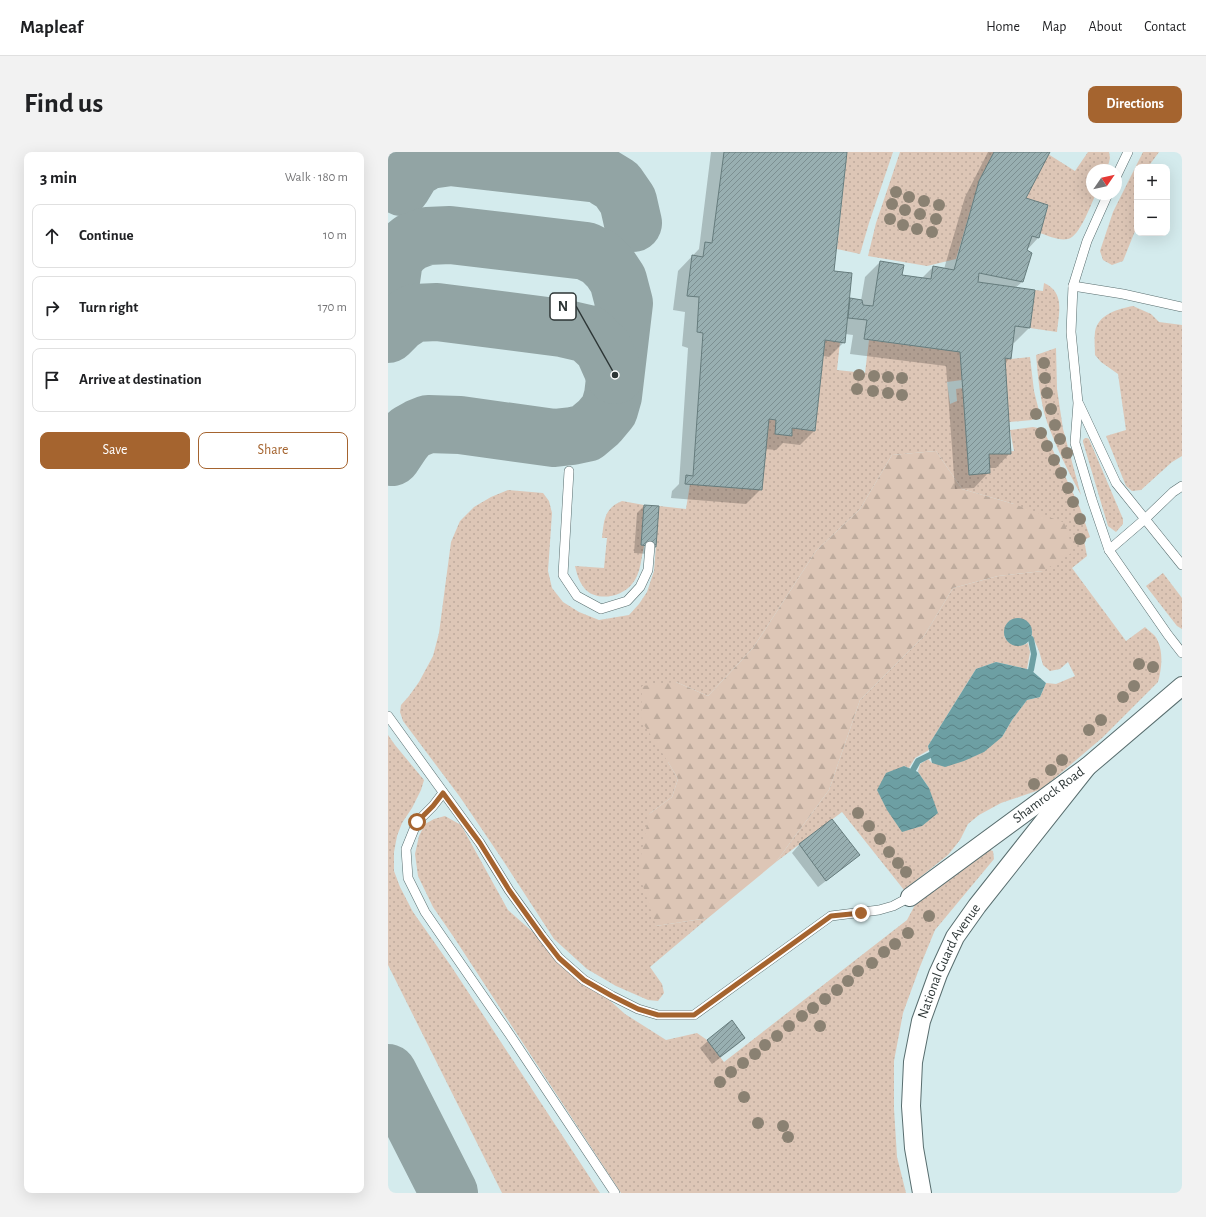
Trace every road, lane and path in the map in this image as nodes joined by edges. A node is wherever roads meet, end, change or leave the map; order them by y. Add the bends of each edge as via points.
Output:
1 (1128, 152) edge
2 (1122, 164) edge
3 (1105, 200) edge
4 (1073, 286) junction
5 (1182, 307) edge
6 (1078, 402) junction
7 (569, 471) dead end
8 (1182, 486) edge
9 (1146, 519) junction
10 (650, 546) dead end
11 (1109, 550) junction
12 (1182, 565) edge
13 (1182, 653) edge
14 (1182, 686) edge
15 (388, 716) edge
16 (1087, 767) junction
17 (443, 793) junction
18 (910, 897) joint
19 (615, 1193) edge
20 (922, 1193) edge

1 - 2 lane
3 - 4 lane via 1087,241
4 - 5 lane
4 - 6 lane via 1071,332
6 - 9 lane via 1116,484
6 - 11 lane via 1075,443
7 - 10 lane via 563,575 577,596 601,610 626,601 640,587 648,570
8 - 9 lane
9 - 11 lane
9 - 12 lane
11 - 13 lane
14 - 16 street, Shamrock Road
15 - 17 lane
16 - 18 street, Shamrock Road
16 - 20 street, National Guard Avenue via 977,906 955,937 938,974 921,1021 913,1062 911,1106 914,1148
17 - 18 lane via 559,958 584,980 638,1009 658,1015 694,1015 831,916 879,910
17 - 19 lane via 417,822 406,849 408,878 425,912

